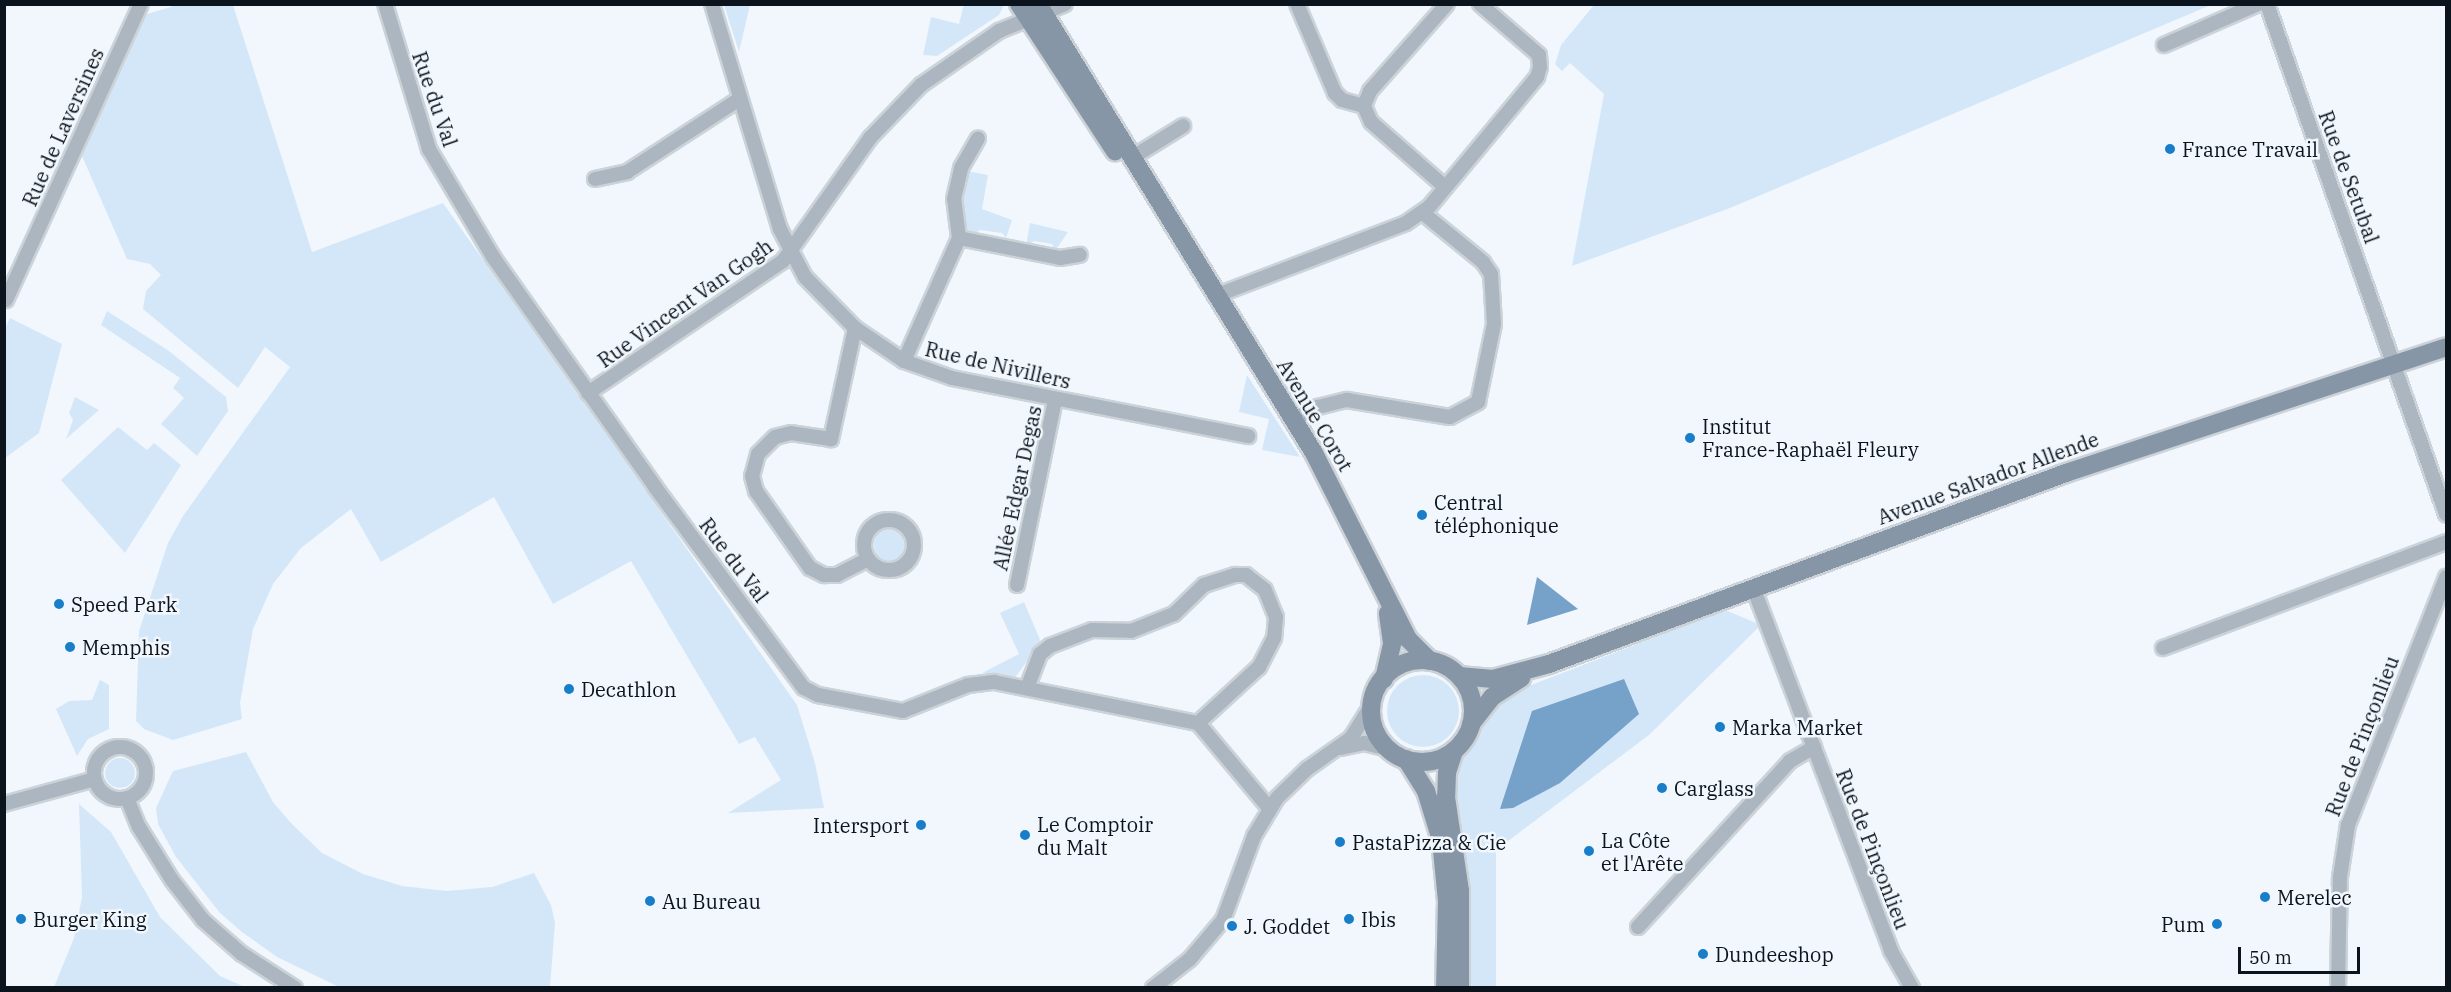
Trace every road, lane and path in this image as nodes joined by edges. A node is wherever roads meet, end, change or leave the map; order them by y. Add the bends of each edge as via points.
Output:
1 (141, 4) edge
2 (385, 4) edge
3 (712, 4) edge
4 (1065, 4) edge
5 (1297, 4) edge
6 (1447, 4) edge
7 (1480, 4) edge
8 (2258, 4) edge
9 (2267, 4) edge
10 (1032, 11) edge
11 (2164, 45) dead end
12 (738, 100) junction
13 (1364, 106) junction
14 (1184, 126) dead end
15 (978, 139) dead end
16 (1133, 157) junction
17 (595, 179) dead end
18 (1445, 187) junction
19 (1423, 213) junction
20 (959, 238) junction
21 (791, 252) junction
22 (1080, 255) dead end
23 (1202, 275) junction
24 (1215, 296) junction
25 (6, 300) dead end
26 (855, 328) junction
27 (2446, 346) edge
28 (904, 361) junction
29 (2395, 363) junction
30 (588, 393) junction
31 (1055, 400) junction
32 (1294, 419) junction
33 (1248, 436) dead end
34 (2446, 514) edge
35 (2446, 542) edge
36 (868, 560) dead end
37 (2446, 577) edge
38 (1380, 583) junction
39 (1017, 585) dead end
40 (1753, 586) junction
41 (2163, 648) dead end
42 (1430, 661) junction
43 (1549, 664) junction
44 (1459, 676) junction
45 (1383, 679) junction
46 (1027, 688) junction
47 (1372, 705) junction
48 (1198, 723) junction
49 (1472, 724) junction
50 (1814, 747) junction
51 (1388, 749) junction
52 (1334, 751) junction
53 (1454, 751) junction
54 (1406, 759) junction
55 (95, 779) junction
56 (127, 798) junction
57 (4, 804) edge
58 (1269, 808) junction
59 (1638, 927) dead end
60 (295, 987) edge
61 (1153, 987) edge
62 (1444, 987) edge
63 (1460, 987) edge
64 (1912, 987) edge
65 (2338, 987) edge

1 - 25 street, Rue de Laversines
2 - 30 street, Rue du Val via 429,149 516,292
3 - 12 street, Rue de Nivillers
4 - 10 street, Rue Vincent Van Gogh
5 - 13 street via 1335,93 1342,100
6 - 13 street via 1370,91
7 - 18 street via 1539,55 1537,77
8 - 11 street
9 - 29 street, Rue de Setubal
10 - 16 street, Avenue Corot
10 - 21 street, Rue Vincent Van Gogh via 921,85 894,110
10 - 23 street, Avenue Corot via 1166,228
12 - 17 street via 627,172
12 - 21 street, Rue de Nivillers via 775,217
13 - 18 street via 1371,122
14 - 16 street
15 - 20 street via 961,168 954,200
16 - 23 street, Avenue Corot
18 - 19 street
19 - 24 street
19 - 32 street via 1483,262 1491,274 1494,324 1478,402 1450,417 1347,400 1318,407
20 - 22 street via 1060,258
20 - 28 street
21 - 26 street, Rue de Nivillers via 815,289
21 - 30 street, Rue Vincent Van Gogh
23 - 24 street, Avenue Corot
24 - 32 street, Avenue Corot
26 - 28 street, Rue de Nivillers
26 - 36 street via 831,439 791,433 775,437 758,454 752,476 756,491 810,568 824,575 837,575
27 - 29 street, Avenue Salvador Allende
28 - 31 street, Rue de Nivillers via 952,378
29 - 34 street
29 - 40 street, Avenue Salvador Allende via 2066,473
30 - 46 street, Rue du Val via 810,692 903,711 977,682
31 - 33 street, Rue de Nivillers
31 - 39 street, Allée Edgar Degas
32 - 38 street, Avenue Corot via 1345,509
35 - 41 street
37 - 65 street, Rue de Pinçonlieu via 2348,825 2340,877
38 - 42 street, Avenue Corot via 1408,639
38 - 45 street, Avenue Corot via 1392,637
40 - 43 street, Avenue Salvador Allende
40 - 50 street, Rue de Pinçonlieu
42 - 44 street
42 - 45 street via 1407,663
43 - 44 street, Avenue Salvador Allende via 1493,680
43 - 49 street, Avenue Salvador Allende via 1500,691
44 - 49 street via 1471,698
45 - 47 street
46 - 48 street, Rue du Val
46 - 48 street via 1036,660 1045,649 1092,630 1131,630 1181,610 1204,585 1246,575 1265,590 1276,617 1274,638 1259,667
47 - 51 street via 1375,729
47 - 52 street via 1358,730
48 - 58 street
49 - 53 street
50 - 59 street via 1790,761
50 - 64 street, Rue de Pinçonlieu via 1891,951
51 - 52 street via 1360,743
51 - 54 street
52 - 58 street via 1299,775
53 - 54 street via 1434,761
53 - 63 street via 1447,773 1446,797 1460,891
54 - 62 street via 1426,791 1439,831 1447,901
55 - 56 street via 105,795
55 - 56 street via 96,764 104,752 119,747 134,751 143,762 146,776 140,790
55 - 57 street
56 - 60 street via 136,821 172,880 203,920 242,954
58 - 61 street via 1223,920 1190,959

